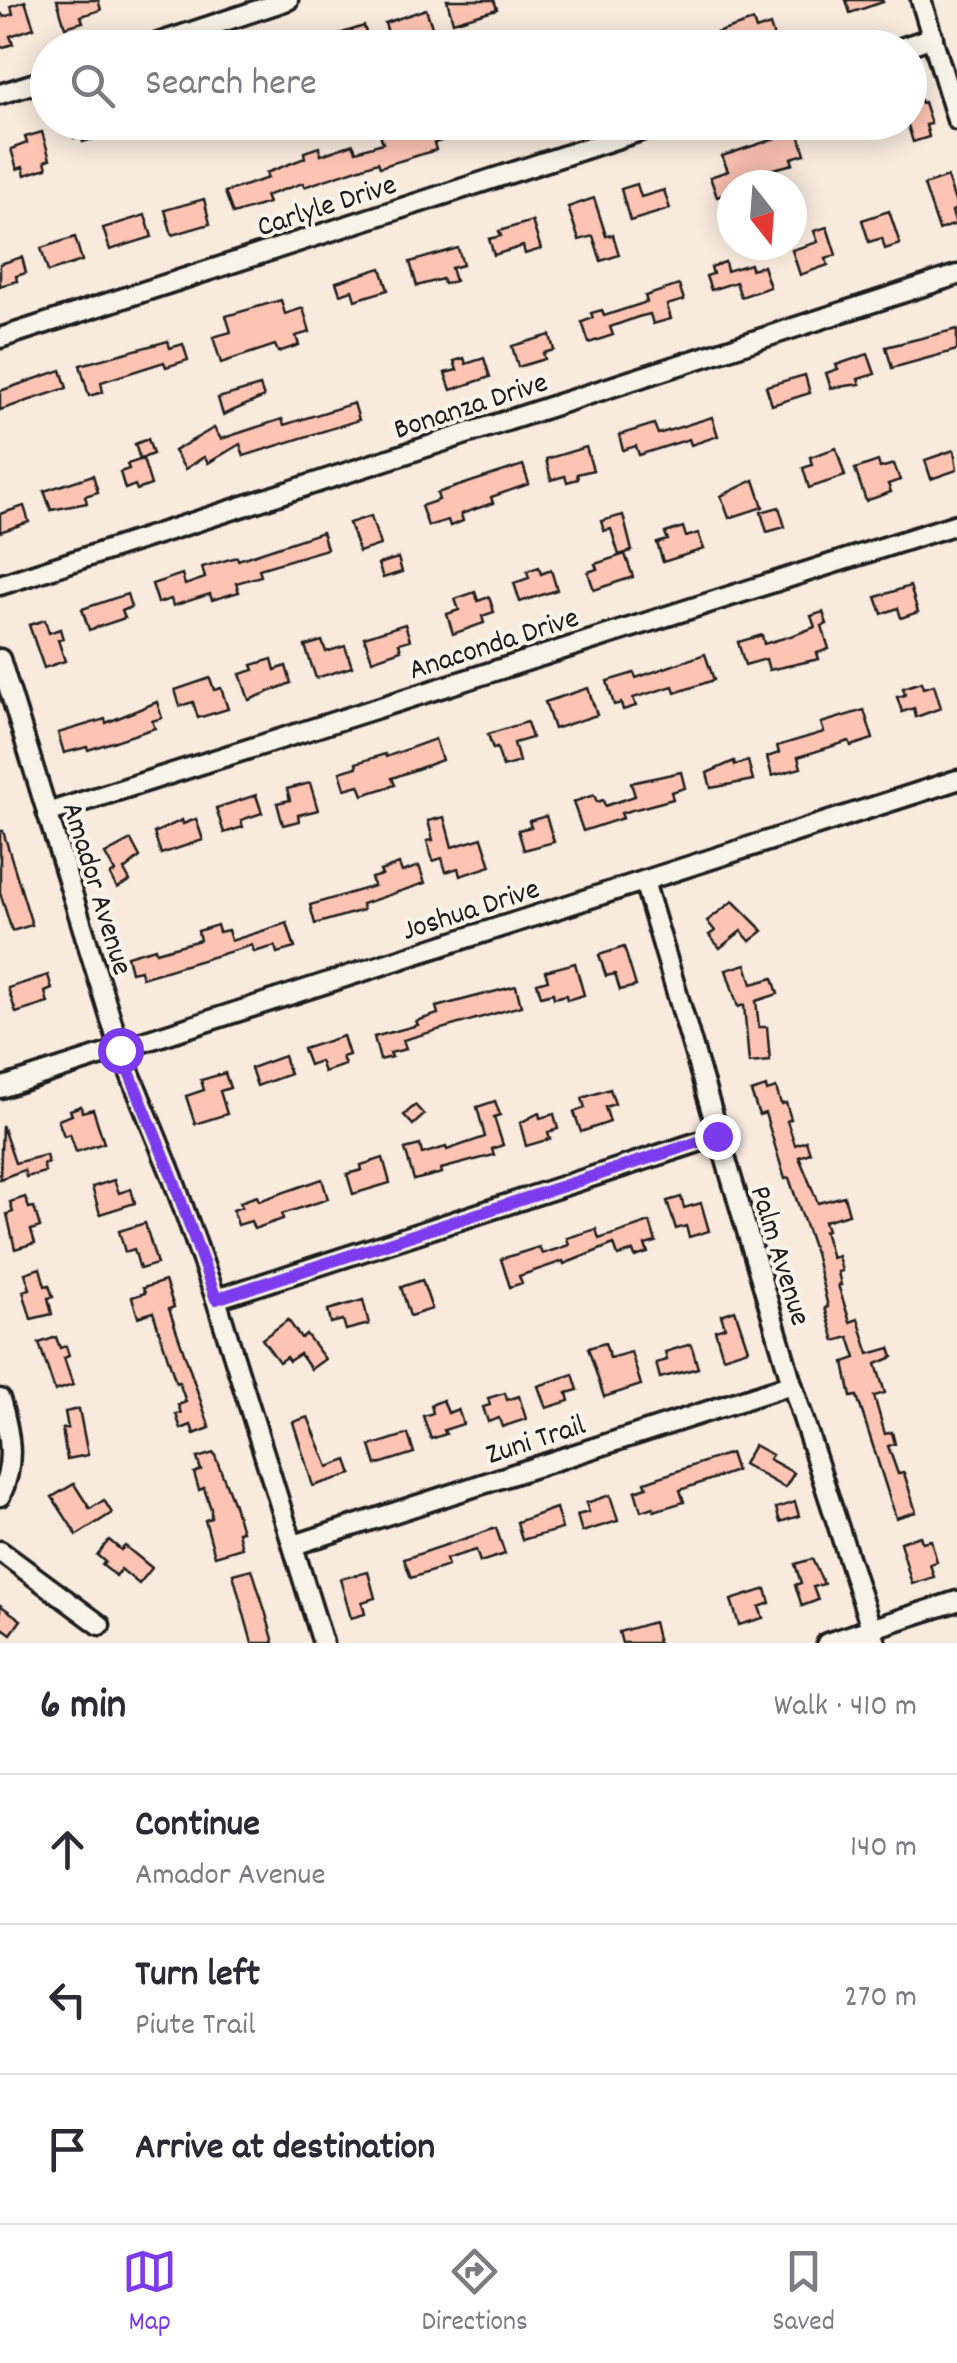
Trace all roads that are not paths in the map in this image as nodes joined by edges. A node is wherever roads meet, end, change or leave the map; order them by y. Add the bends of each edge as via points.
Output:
1 (288, 0) edge
2 (922, 0) edge
3 (197, 30) edge
4 (932, 37) junction
5 (927, 39) edge
6 (30, 85) edge
7 (0, 94) edge
8 (957, 120) edge
9 (612, 140) edge
10 (957, 275) edge
11 (0, 338) edge
12 (957, 524) edge
13 (0, 585) edge
14 (0, 659) edge
15 (957, 780) edge
16 (46, 812) junction
17 (644, 880) junction
18 (120, 1050) junction
19 (0, 1088) edge
20 (717, 1136) junction
21 (216, 1299) junction
22 (792, 1384) junction
23 (0, 1399) edge
24 (0, 1496) edge
25 (294, 1545) junction
26 (0, 1551) edge
27 (957, 1601) edge
28 (100, 1625) dead end
29 (874, 1636) edge
30 (323, 1643) edge
31 (827, 1643) edge

1 - 3 street
2 - 4 street
4 - 5 street
4 - 8 street
6 - 7 street
9 - 11 street, Carlyle Drive
10 - 13 street, Bonanza Drive
12 - 16 street, Anaconda Drive
14 - 16 street, Amador Avenue
15 - 17 street, Joshua Drive
16 - 18 street, Amador Avenue
17 - 18 street, Joshua Drive
17 - 20 street, Palm Avenue
18 - 19 street, Joshua Drive
18 - 21 street, Amador Avenue
20 - 21 street
20 - 22 street, Palm Avenue
21 - 25 street, Amador Avenue
22 - 25 street, Zuni Trail
22 - 29 street, Palm Avenue
23 - 24 street via 10,1475
25 - 30 street, Amador Avenue
26 - 28 street
27 - 29 street
29 - 31 street

